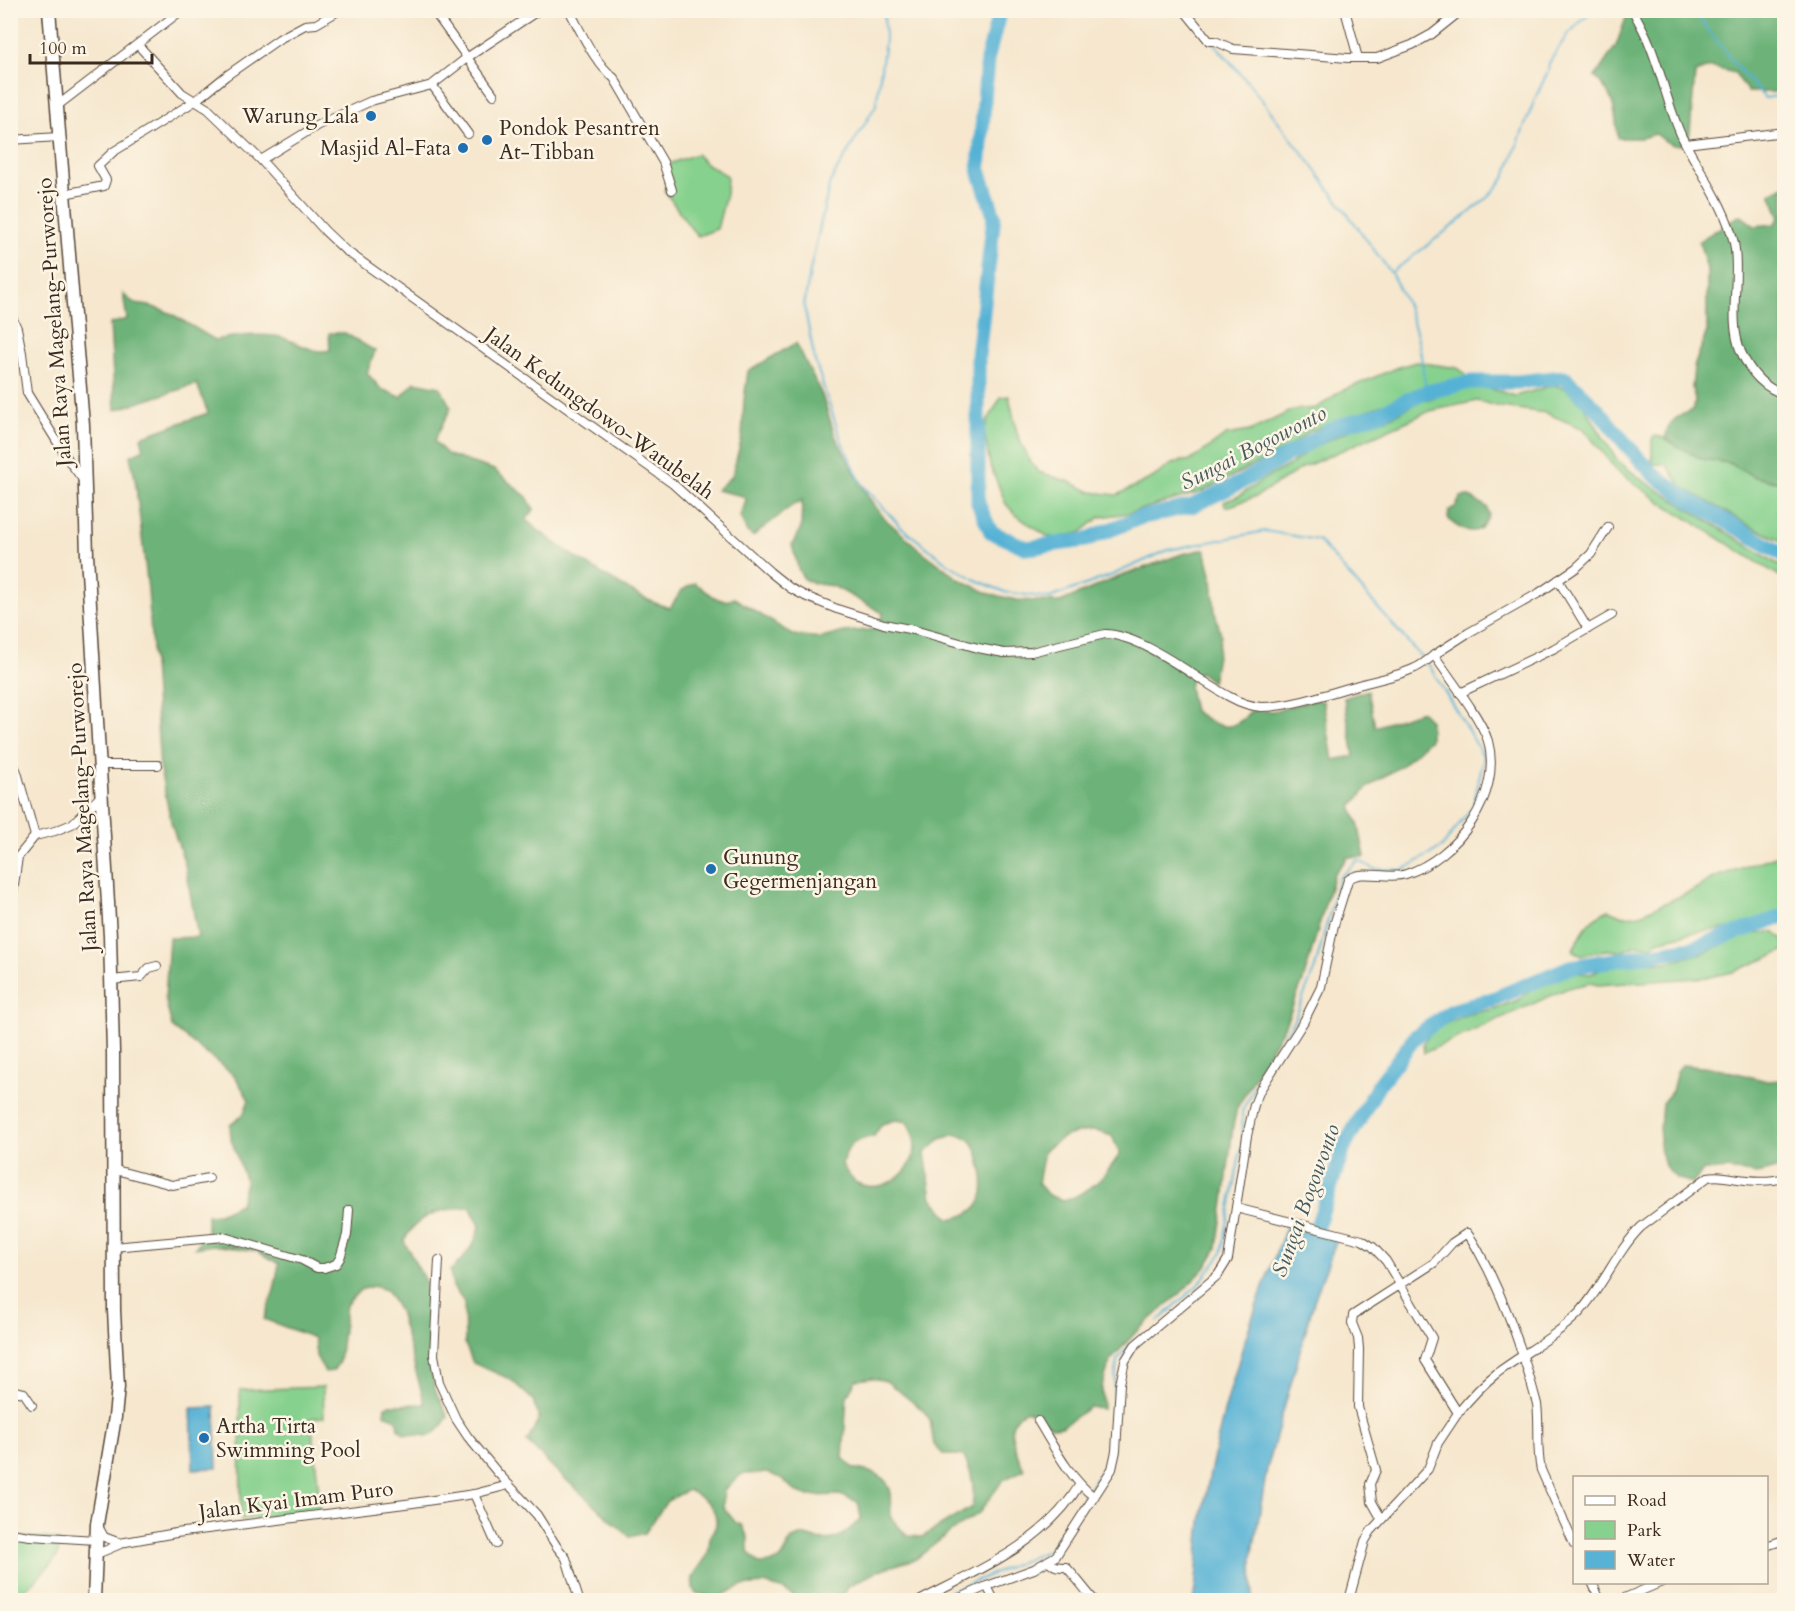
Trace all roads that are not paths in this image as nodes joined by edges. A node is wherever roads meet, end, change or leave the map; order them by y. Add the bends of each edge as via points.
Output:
1 (48, 10) edge
2 (182, 10) edge
3 (340, 10) edge
4 (433, 10) edge
5 (539, 10) edge
6 (568, 10) edge
7 (1184, 10) edge
8 (1345, 10) edge
9 (1462, 10) edge
10 (1633, 10) edge
11 (138, 45) junction
12 (468, 57) junction
13 (1358, 58) junction
14 (432, 85) junction
15 (494, 95) dead end
16 (195, 101) junction
17 (56, 106) junction
18 (1785, 132) edge
19 (468, 134) dead end
20 (59, 137) junction
21 (10, 140) edge
22 (1686, 144) junction
23 (261, 160) junction
24 (672, 190) dead end
25 (64, 194) junction
26 (10, 312) edge
27 (1785, 394) edge
28 (85, 481) junction
29 (1608, 527) dead end
30 (1558, 580) junction
31 (1611, 615) dead end
32 (1588, 629) junction
33 (1432, 657) junction
34 (1460, 693) junction
35 (10, 758) edge
36 (99, 765) junction
37 (158, 765) dead end
38 (102, 795) junction
39 (35, 836) junction
40 (14, 858) edge
41 (10, 913) edge
42 (157, 966) dead end
43 (111, 980) junction
44 (112, 1169) junction
45 (209, 1178) dead end
46 (1785, 1178) edge
47 (1236, 1208) junction
48 (349, 1210) dead end
49 (10, 1222) edge
50 (113, 1247) junction
51 (10, 1258) edge
52 (440, 1260) dead end
53 (1401, 1286) junction
54 (1522, 1356) junction
55 (10, 1390) edge
56 (32, 1405) dead end
57 (1458, 1413) junction
58 (1038, 1420) dead end
59 (509, 1485) junction
60 (1081, 1486) junction
61 (474, 1494) junction
62 (1093, 1496) junction
63 (1381, 1518) junction
64 (97, 1524) junction
65 (10, 1533) edge
66 (96, 1540) junction
67 (1573, 1540) edge
68 (1785, 1540) edge
69 (128, 1542) junction
70 (496, 1544) dead end
71 (1768, 1546) edge
72 (97, 1554) junction
73 (1049, 1560) junction
74 (1593, 1584) edge
75 (1657, 1584) edge
76 (987, 1586) junction
77 (94, 1600) edge
78 (579, 1600) edge
79 (921, 1600) edge
80 (956, 1600) edge
81 (994, 1600) edge
82 (1094, 1600) edge
83 (1349, 1600) edge
84 (1600, 1600) edge
85 (1620, 1600) edge

1 - 17 main road, Jalan Raya Magelang-Purworejo
2 - 11 street
3 - 16 street via 279,39
4 - 12 street
5 - 12 street
6 - 24 street via 663,162
7 - 13 street via 1212,41 1233,49
8 - 13 street
9 - 13 street via 1448,24 1412,45 1377,58
10 - 22 street
11 - 16 street, Jalan Kedungdowo-Watubelah via 182,93
11 - 17 street
12 - 14 street
12 - 15 street
14 - 19 street
14 - 23 street via 361,105 318,125
16 - 23 street, Jalan Kedungdowo-Watubelah
16 - 25 street via 113,152 98,166 106,180 104,186
17 - 20 main road, Jalan Raya Magelang-Purworejo
18 - 22 street
20 - 21 street
20 - 25 main road, Jalan Raya Magelang-Purworejo
22 - 27 street via 1723,208 1729,227 1734,246 1736,336 1741,351 1759,381
23 - 33 street, Jalan Kedungdowo-Watubelah via 345,250 673,484 770,572 805,596 884,624 1004,653 1115,634 1178,665 1230,697 1261,707 1336,692 1416,668
25 - 28 main road, Jalan Raya Magelang-Purworejo
26 - 28 street via 17,328 27,393
28 - 36 main road, Jalan Raya Magelang-Purworejo
29 - 30 street, Jalan Kedungdowo-Watubelah via 1591,554
30 - 32 street
30 - 33 street, Jalan Kedungdowo-Watubelah
31 - 32 street
32 - 34 street
33 - 34 street
34 - 47 street via 1488,741 1489,777 1483,802 1444,854 1426,867 1398,877 1361,874 1348,880 1321,987 1254,1105
35 - 39 street
36 - 37 street
36 - 38 main road, Jalan Raya Magelang-Purworejo
38 - 39 street via 72,824
38 - 43 main road, Jalan Raya Magelang-Purworejo
39 - 40 street
40 - 41 street
42 - 43 street via 141,977
43 - 44 main road, Jalan Raya Magelang-Purworejo
44 - 45 street via 172,1185
44 - 50 main road, Jalan Raya Magelang-Purworejo
46 - 54 street via 1761,1182 1720,1174 1708,1177 1632,1235 1600,1287 1578,1313
47 - 53 street via 1362,1240 1380,1253
47 - 62 street via 1230,1251 1218,1275 1128,1355 1118,1396 1115,1459
48 - 50 street via 340,1258 324,1268 224,1237
49 - 51 street
50 - 64 main road, Jalan Raya Magelang-Purworejo via 118,1387
52 - 59 street via 434,1355 439,1382 468,1437
53 - 54 street via 1468,1233 1498,1291
53 - 57 street via 1433,1341 1425,1360
53 - 63 street via 1355,1313 1352,1319 1359,1349 1358,1407 1376,1468 1370,1484 1372,1502
54 - 57 street via 1483,1386
54 - 67 street via 1537,1404 1538,1460
55 - 56 street via 24,1393
57 - 63 street via 1438,1443 1428,1469
58 - 60 street
59 - 61 street, Jalan Kyai Imam Puro
59 - 78 street via 537,1515 566,1558
60 - 62 street
60 - 79 street via 1061,1512 1024,1543
61 - 69 street, Jalan Kyai Imam Puro
61 - 70 street
62 - 73 street via 1059,1551
63 - 83 street via 1365,1541
64 - 66 main road, Jalan Raya Magelang-Purworejo
64 - 69 street, Jalan Kyai Imam Puro via 107,1539
65 - 66 street
66 - 72 main road, Jalan Raya Magelang-Purworejo
68 - 71 street
69 - 72 street
72 - 77 main road, Jalan Raya Magelang-Purworejo
73 - 76 street
73 - 82 street via 1052,1565 1066,1568
74 - 84 street
75 - 85 street
76 - 80 street
76 - 81 street

